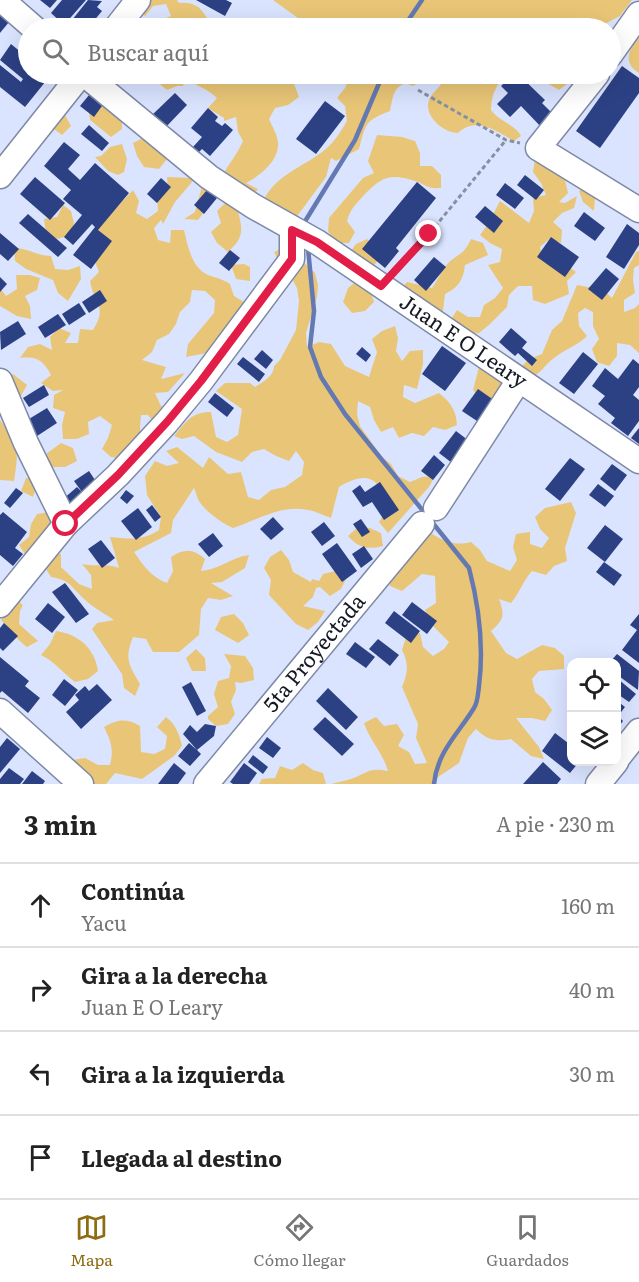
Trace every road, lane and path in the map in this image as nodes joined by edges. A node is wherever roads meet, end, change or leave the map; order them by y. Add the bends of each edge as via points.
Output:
1 (2, 0) edge
2 (138, 0) edge
3 (639, 14) edge
4 (23, 18) edge
5 (124, 18) edge
6 (621, 39) edge
7 (74, 84) edge
8 (94, 84) edge
9 (589, 84) edge
10 (418, 90) dead end
11 (506, 140) junction
12 (538, 148) junction
13 (0, 176) edge
14 (639, 210) edge
15 (302, 235) junction
16 (381, 286) junction
17 (519, 380) junction
18 (0, 381) edge
19 (639, 461) edge
20 (66, 524) junction
21 (0, 605) edge
22 (0, 711) edge
23 (639, 731) edge
24 (621, 754) edge
25 (613, 766) edge
26 (601, 783) edge
27 (81, 784) edge
28 (206, 784) edge

1 - 4 street
2 - 5 street
3 - 6 street
7 - 13 street
8 - 15 street, Juan E O Leary via 209,177
9 - 12 street
10 - 11 path
11 - 12 path
11 - 16 path
12 - 14 street
15 - 16 street, Juan E O Leary
15 - 20 street via 292,259 201,381 118,475
16 - 17 street, Juan E O Leary
17 - 19 street, Juan E O Leary
17 - 28 street, 5ta Proyectada via 429,516
18 - 20 street
20 - 21 street
22 - 27 street
23 - 24 street
25 - 26 street

